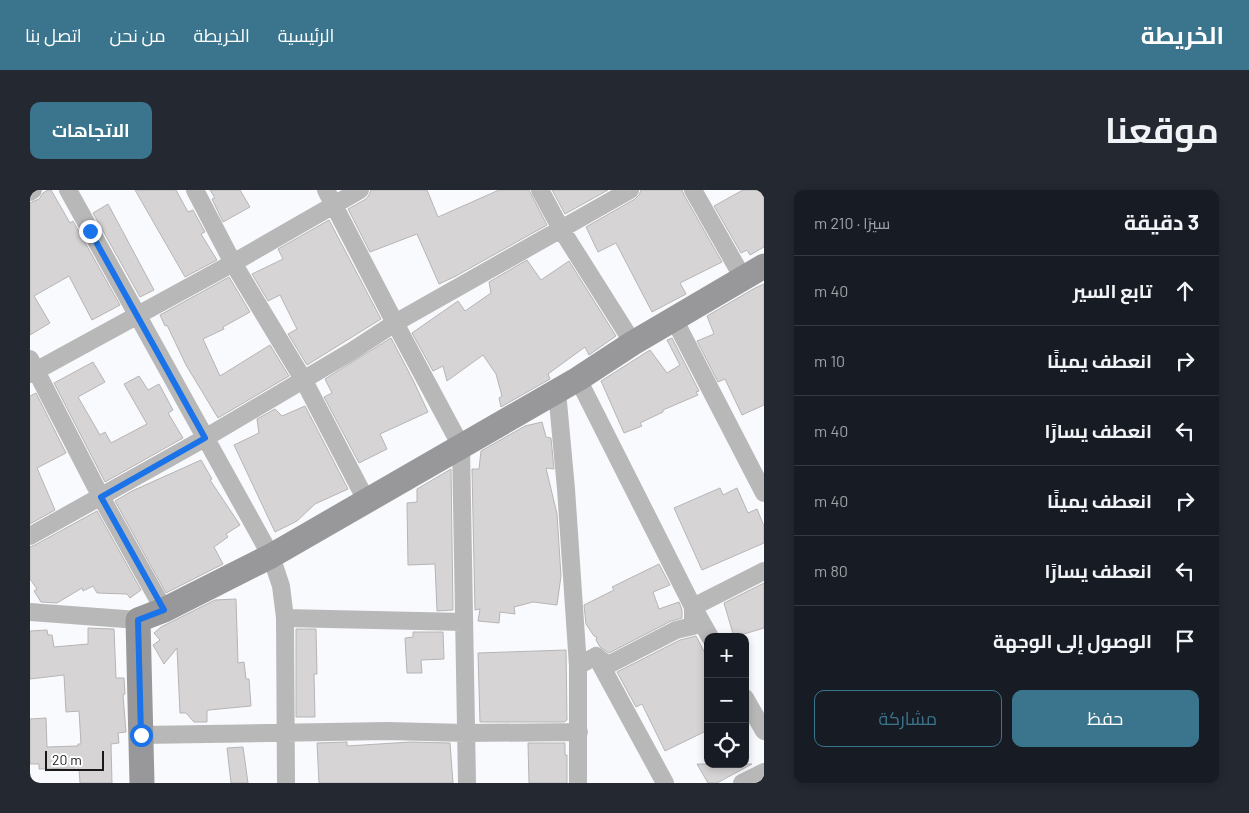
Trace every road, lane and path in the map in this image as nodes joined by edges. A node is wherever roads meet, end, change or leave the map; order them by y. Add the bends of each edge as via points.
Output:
1 (68, 190) edge
2 (195, 190) edge
3 (360, 190) edge
4 (540, 190) edge
5 (630, 190) edge
6 (693, 190) edge
7 (330, 197) edge
8 (562, 229) junction
9 (233, 263) junction
10 (754, 272) edge
11 (138, 315) junction
12 (674, 319) junction
13 (395, 323) junction
14 (633, 343) junction
15 (32, 368) edge
16 (303, 379) junction
17 (568, 385) junction
18 (205, 438) junction
19 (461, 446) junction
20 (764, 493) edge
21 (101, 497) junction
22 (366, 500) junction
23 (30, 536) edge
24 (271, 556) junction
25 (764, 571) edge
26 (693, 607) junction
27 (164, 610) junction
28 (30, 612) edge
29 (285, 618) junction
30 (138, 620) junction
31 (463, 622) junction
32 (708, 633) edge
33 (596, 656) junction
34 (578, 666) junction
35 (749, 705) edge
36 (764, 731) edge
37 (286, 732) junction
38 (578, 732) junction
39 (466, 733) junction
40 (141, 735) junction
41 (764, 772) edge
42 (142, 783) edge
43 (286, 783) edge
44 (466, 783) edge
45 (578, 783) edge
46 (665, 783) edge
47 (742, 783) edge

1 - 11 street
2 - 9 street
3 - 7 street
4 - 8 street
5 - 8 street
6 - 10 street
7 - 9 street
7 - 13 street
8 - 13 street
8 - 14 street
9 - 11 street
9 - 16 street
10 - 12 street
11 - 15 street
11 - 18 street
12 - 14 street
12 - 20 street
13 - 16 street
13 - 19 street
14 - 17 street
15 - 21 street
16 - 18 street
16 - 22 street
17 - 19 street
17 - 26 street
17 - 34 street via 567,498
18 - 21 street
18 - 24 street
19 - 22 street
19 - 31 street
21 - 23 street
21 - 27 street
22 - 24 street
24 - 27 street
24 - 29 street via 281,586
25 - 26 street
26 - 32 street
26 - 33 street via 693,626 676,630 608,665
27 - 30 street
28 - 30 street
29 - 31 street
29 - 37 street
30 - 40 street
31 - 39 street
33 - 34 street
33 - 46 street
34 - 38 street
35 - 36 street
37 - 39 street
37 - 40 street
37 - 43 street
38 - 39 street
38 - 45 street
39 - 44 street
40 - 42 street
41 - 47 street

